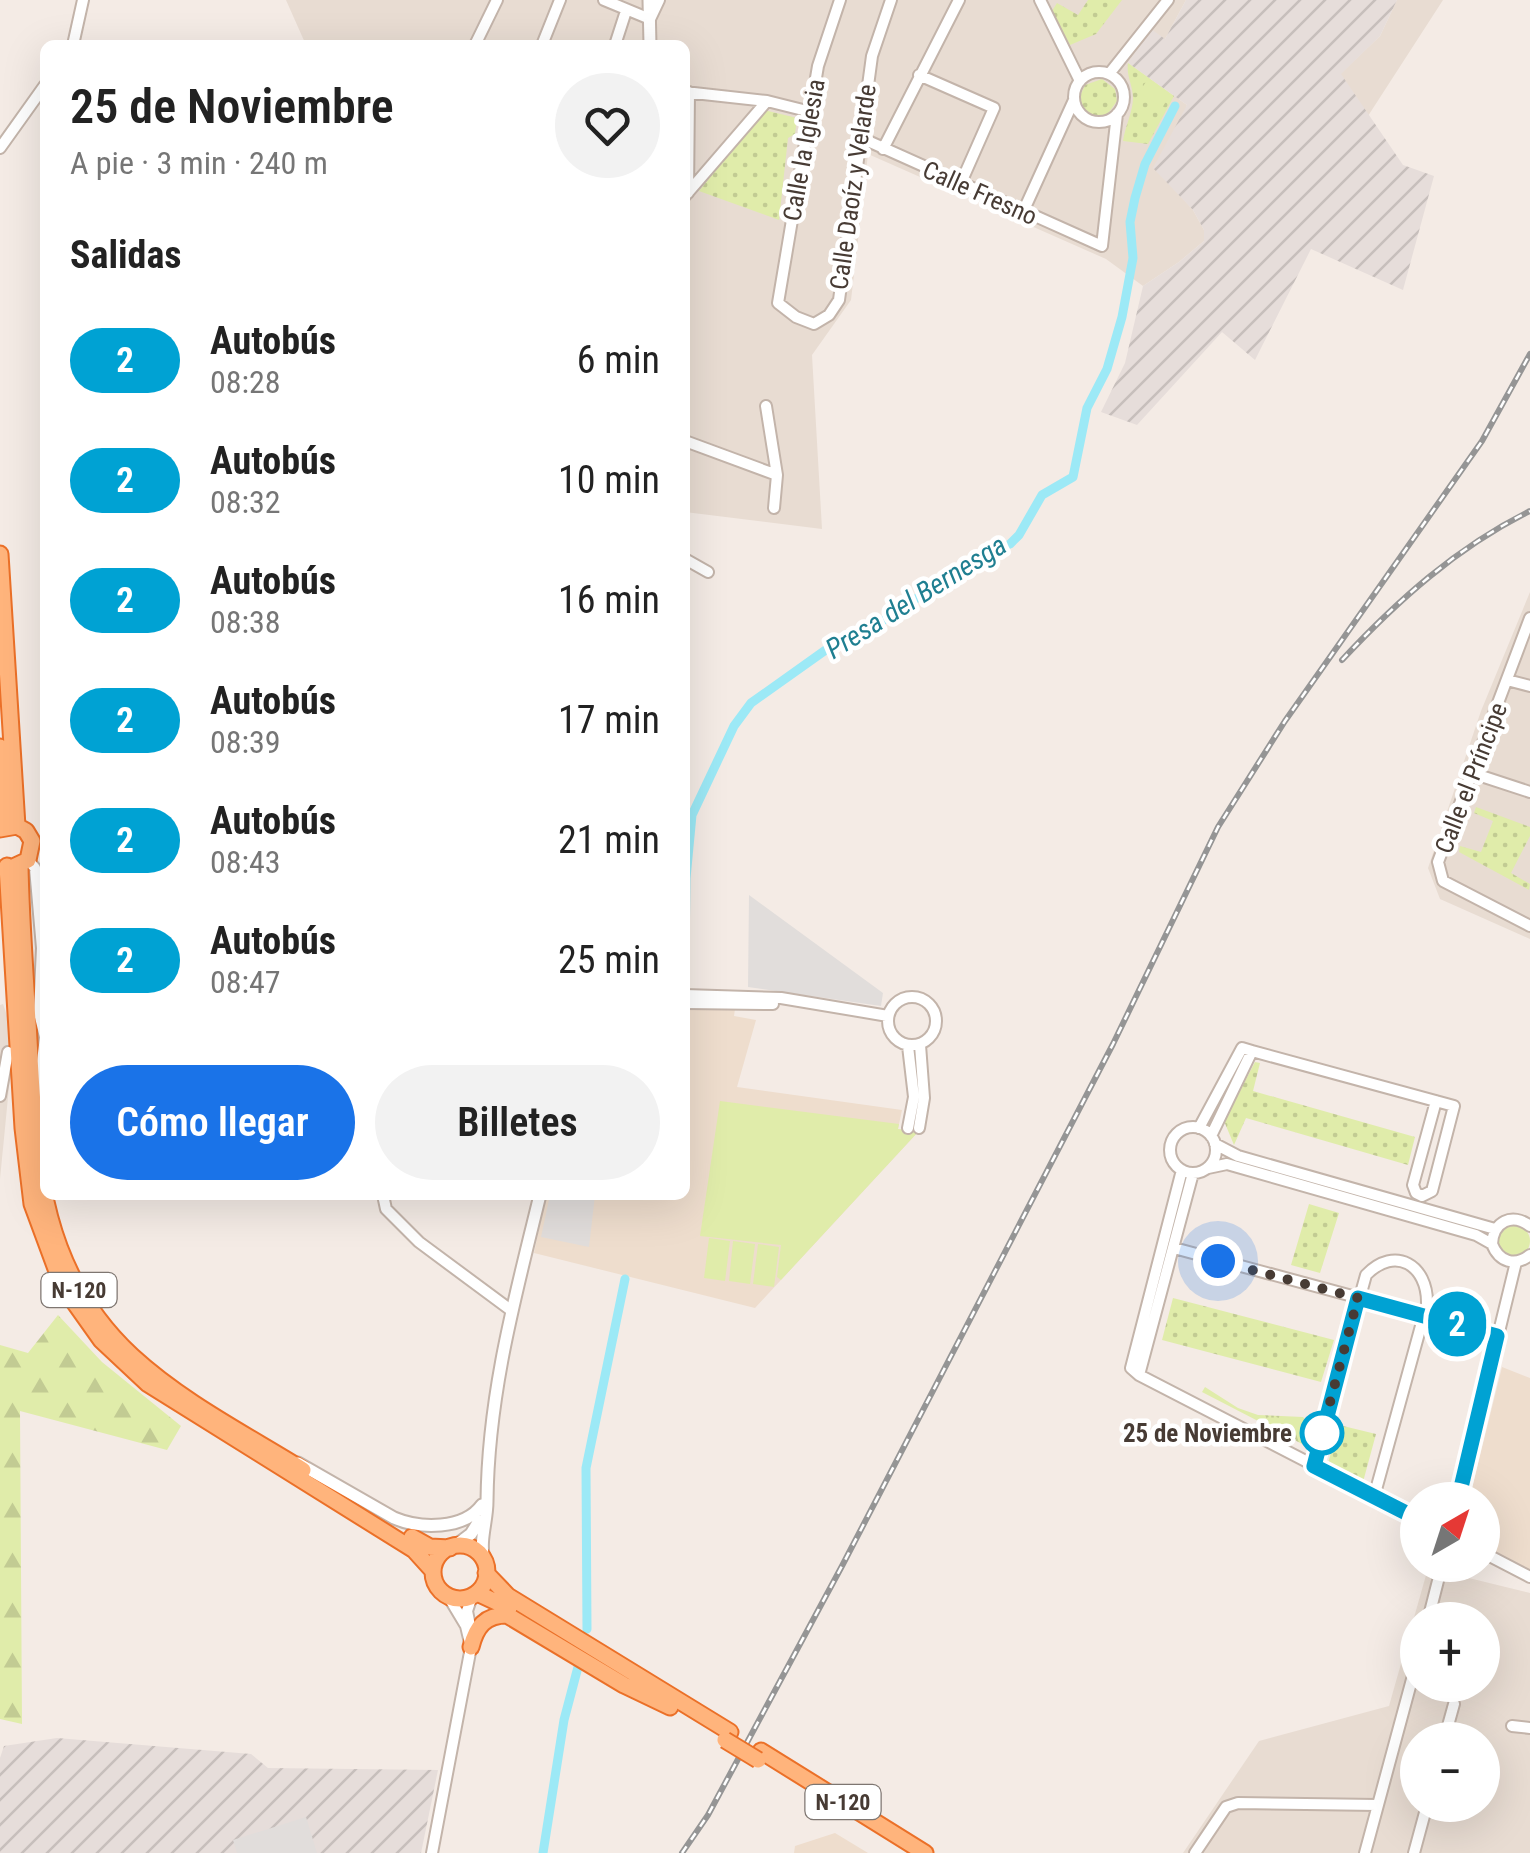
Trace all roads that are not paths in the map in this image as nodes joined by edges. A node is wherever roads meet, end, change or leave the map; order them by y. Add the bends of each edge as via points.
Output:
1 (83, 0) edge
2 (497, 0) edge
3 (560, 0) edge
4 (604, 0) edge
5 (649, 0) edge
6 (659, 0) edge
7 (840, 0) edge
8 (891, 0) edge
9 (959, 0) edge
10 (1168, 0) edge
11 (1044, 2) edge
12 (626, 11) junction
13 (650, 19) junction
14 (74, 40) edge
15 (477, 40) edge
16 (544, 40) edge
17 (616, 40) edge
18 (650, 40) edge
19 (919, 74) junction
20 (1109, 74) junction
21 (1080, 81) junction
22 (40, 92) edge
23 (690, 92) edge
24 (1074, 99) junction
25 (767, 101) junction
26 (811, 112) junction
27 (1118, 114) junction
28 (859, 137) junction
29 (0, 148) edge
30 (883, 149) junction
31 (960, 184) junction
32 (690, 190) edge
33 (1024, 212) junction
34 (778, 302) joint
35 (766, 406) dead end
36 (690, 442) edge
37 (777, 475) junction
38 (774, 508) dead end
39 (0, 554) edge
40 (690, 562) edge
41 (708, 572) dead end
42 (1530, 618) edge
43 (1508, 680) junction
44 (1530, 686) edge
45 (0, 747) edge
46 (1472, 773) junction
47 (1530, 792) edge
48 (1, 797) edge
49 (7, 827) edge
50 (14, 864) edge
51 (40, 915) edge
52 (1530, 926) edge
53 (40, 987) edge
54 (690, 999) edge
55 (40, 1016) edge
56 (888, 1019) junction
57 (914, 1045) junction
58 (1252, 1051) junction
59 (8, 1052) dead end
60 (40, 1066) edge
61 (0, 1096) edge
62 (1436, 1101) junction
63 (34, 1121) junction
64 (914, 1128) dead end
65 (1199, 1128) junction
66 (1213, 1140) junction
67 (40, 1163) edge
68 (1208, 1168) junction
69 (1188, 1171) junction
70 (45, 1200) edge
71 (384, 1200) edge
72 (539, 1200) edge
73 (1530, 1226) edge
74 (1495, 1229) junction
75 (1492, 1244) junction
76 (1174, 1248) junction
77 (1530, 1254) edge
78 (1516, 1262) junction
79 (1358, 1298) junction
80 (512, 1311) junction
81 (1423, 1316) junction
82 (1497, 1336) junction
83 (1140, 1375) junction
84 (273, 1452) junction
85 (1314, 1466) junction
86 (1462, 1482) edge
87 (486, 1488) junction
88 (1374, 1496) junction
89 (482, 1505) junction
90 (1400, 1510) edge
91 (452, 1547) junction
92 (1500, 1561) edge
93 (485, 1568) junction
94 (433, 1571) junction
95 (1530, 1577) edge
96 (475, 1594) junction
97 (448, 1596) junction
98 (472, 1642) junction
99 (1406, 1702) edge
100 (1454, 1704) dead end
101 (670, 1707) junction
102 (1449, 1722) edge
103 (1512, 1726) dead end
104 (1530, 1728) edge
105 (727, 1736) junction
106 (760, 1756) junction
107 (1377, 1805) junction
108 (1422, 1822) edge
109 (432, 1853) edge
110 (907, 1853) edge
111 (925, 1853) edge
112 (1195, 1853) edge
113 (1364, 1853) edge
114 (1414, 1853) edge

1 - 14 street
2 - 15 street
3 - 16 street
4 - 12 street
5 - 13 street
6 - 13 street
7 - 26 street, Calle la Iglesia
8 - 28 street, Calle Daoíz y Velarde via 872,56
9 - 19 street
10 - 20 street
11 - 21 street
12 - 13 street
12 - 17 street
13 - 18 street
19 - 30 street
19 - 31 street via 994,108
20 - 21 street
20 - 27 street via 1124,92
21 - 24 street
22 - 29 street
23 - 25 street
24 - 27 street via 1090,120
24 - 33 street
25 - 26 street
25 - 32 street
26 - 34 street, Calle la Iglesia
27 - 33 street, Calle Fresno via 1102,246
28 - 30 street, Calle Fresno
28 - 34 street, Calle Daoíz y Velarde via 839,300 814,324
30 - 31 street, Calle Fresno
31 - 33 street, Calle Fresno
35 - 37 street
36 - 37 street
37 - 38 street
39 - 49 highway, N-120
40 - 41 street
42 - 43 street, Calle el Príncipe
43 - 44 street
43 - 46 street, Calle el Príncipe
45 - 48 highway, N-120
46 - 47 street
46 - 52 street, Calle el Príncipe via 1438,862 1443,881
48 - 49 highway, N-120
49 - 50 highway, N-120 via 32,840
50 - 51 street via 35,868
50 - 63 highway, N-120
50 - 94 highway, N-120 via 23,1128 32,1204 62,1285 101,1340 148,1384 409,1547
53 - 55 street
54 - 56 street
56 - 57 street via 898,1041
56 - 57 street via 892,1006 910,996 929,1002 935,1031
57 - 64 street
58 - 62 street
58 - 65 street via 1242,1048
58 - 66 street
59 - 61 street
60 - 63 street
62 - 62 street via 1414,1185 1422,1196 1432,1190 1454,1106
63 - 67 highway, N-120
65 - 66 street
65 - 69 street via 1185,1128 1171,1145 1172,1159
66 - 68 street
66 - 74 street via 1238,1156
68 - 69 street
68 - 75 street via 1227,1164
69 - 76 street
69 - 83 street via 1131,1368
70 - 84 highway, N-120 via 62,1257 120,1344 164,1383
71 - 80 street via 419,1242
72 - 80 street
73 - 74 street via 1510,1218
74 - 75 street
75 - 78 street via 1500,1258
76 - 79 street
76 - 83 street
77 - 78 street
78 - 82 street
79 - 81 street
79 - 81 street via 1374,1267 1398,1260 1424,1280
79 - 85 street
80 - 87 street via 494,1393
81 - 82 street
81 - 88 street
82 - 86 street
83 - 85 street
84 - 89 street via 402,1522 445,1524 474,1515
84 - 91 highway, N-120 via 424,1545
85 - 88 street
87 - 89 street
87 - 93 street via 480,1536
88 - 90 street
89 - 91 street via 475,1529
91 - 93 highway via 472,1549
91 - 94 highway
92 - 95 street
93 - 96 highway
93 - 105 highway, N-120 via 508,1596
94 - 97 highway
96 - 97 highway
96 - 98 street via 467,1611
96 - 101 highway, N-120
97 - 98 street
98 - 101 highway via 486,1619 507,1615
98 - 109 street
99 - 107 street
100 - 102 street
101 - 105 highway, N-120
103 - 104 street
105 - 106 highway, N-120, bridge
106 - 110 highway, N-120
106 - 111 highway, N-120
107 - 112 street via 1238,1803 1226,1807
107 - 113 street
108 - 114 street

